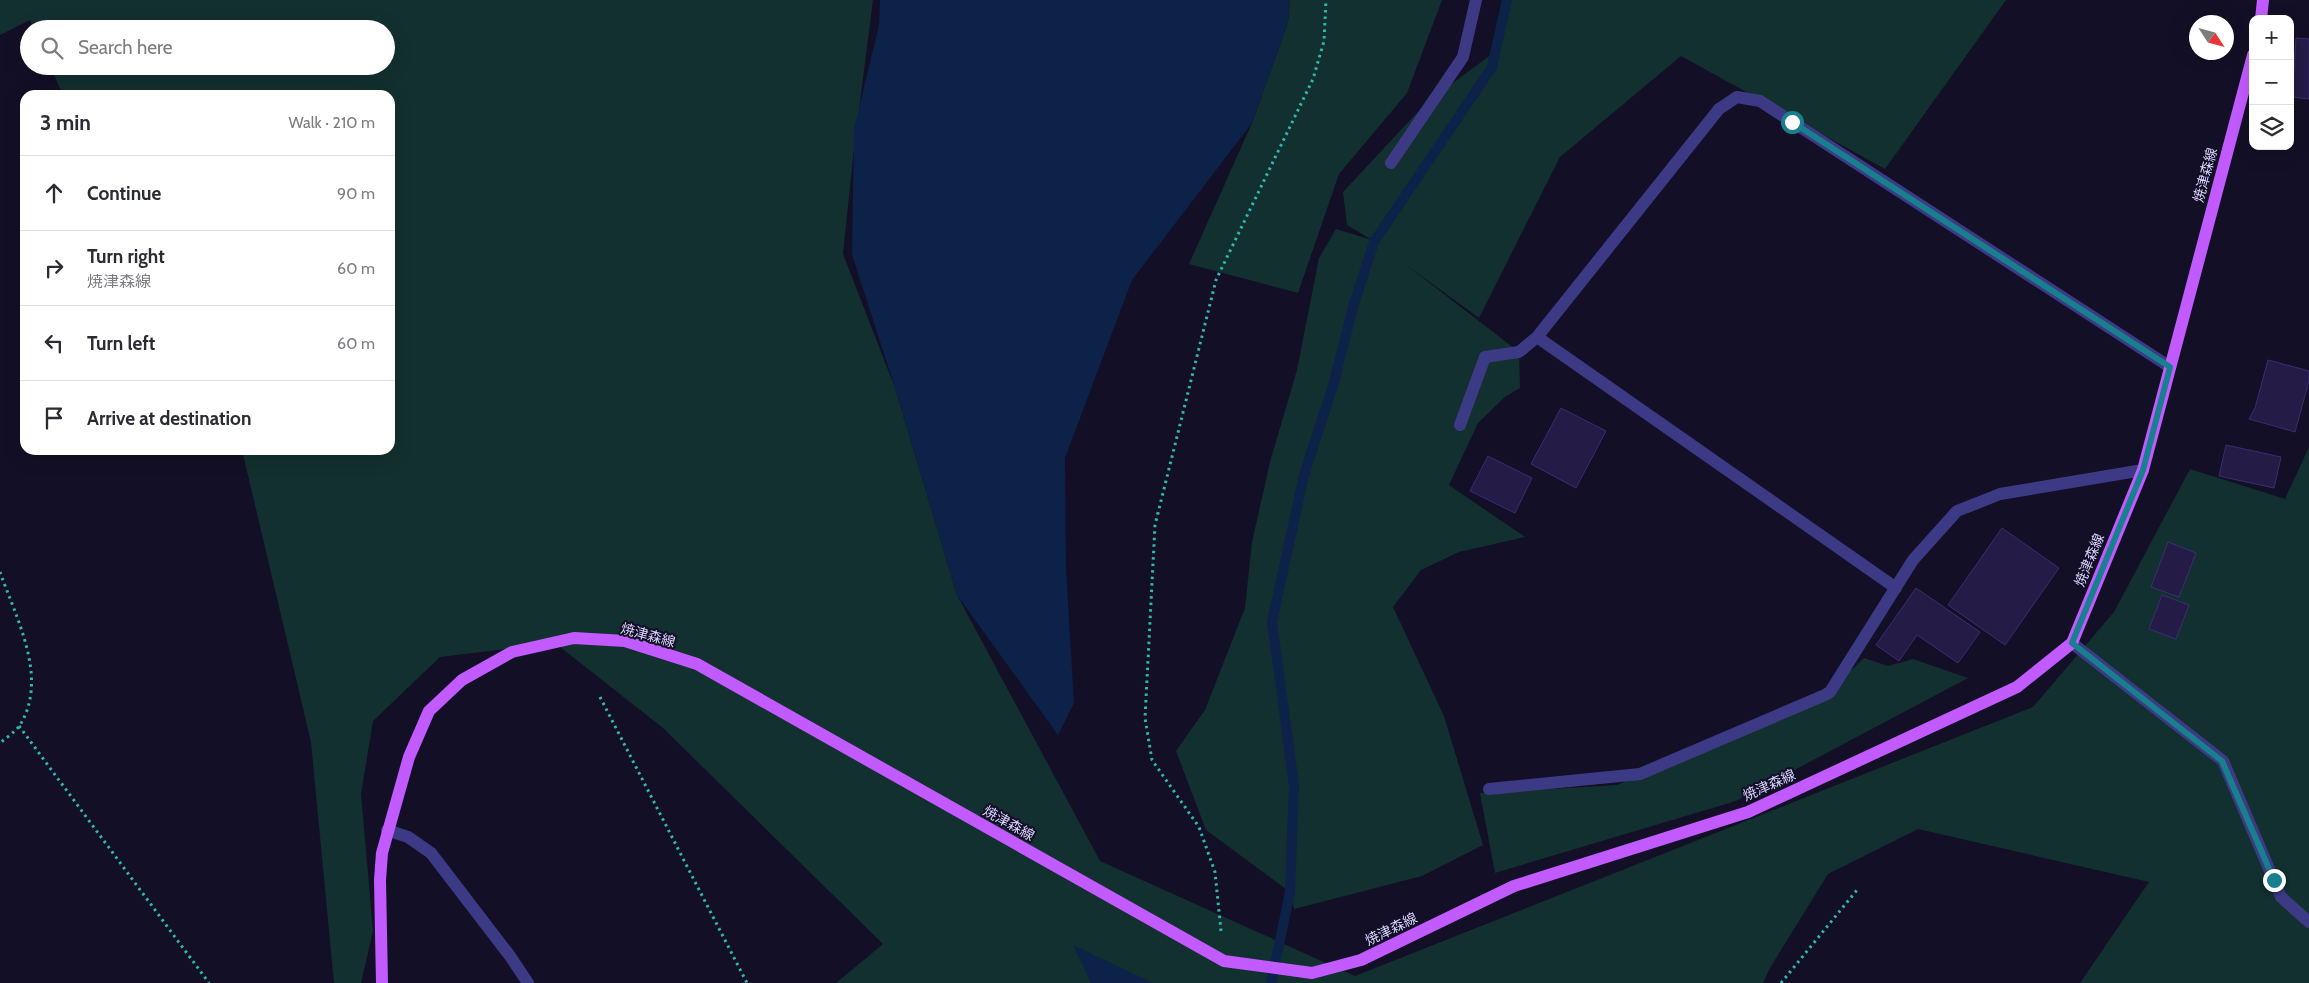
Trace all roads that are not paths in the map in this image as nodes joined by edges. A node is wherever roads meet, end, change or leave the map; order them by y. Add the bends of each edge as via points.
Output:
1 (1476, 0) edge
2 (2263, 0) edge
3 (2261, 15) edge
4 (2252, 60) edge
5 (1391, 163) dead end
6 (1537, 337) junction
7 (2170, 367) junction
8 (1460, 425) dead end
9 (2143, 470) junction
10 (1896, 588) junction
11 (2072, 643) junction
12 (1489, 789) dead end
13 (387, 830) junction
14 (2309, 922) edge
15 (382, 983) edge
16 (528, 983) edge

1 - 5 street via 1464,57
2 - 3 main road
4 - 7 main road, 焼津森線
6 - 7 street via 1720,109 1737,97 1760,101
6 - 8 street via 1519,352 1485,357
6 - 10 street
7 - 9 main road, 焼津森線
9 - 10 street via 2000,494 1957,511 1913,560
9 - 11 main road, 焼津森線
10 - 12 street via 1830,692 1825,695 1640,774
11 - 13 main road, 焼津森線 via 2017,687 1748,812 1514,886 1362,960 1312,973 1224,962 697,664 625,641 574,638 512,652 462,680 429,711 409,757
11 - 14 street via 2222,761 2281,896
13 - 15 main road, 焼津森線 via 380,880
13 - 16 street via 408,836 431,853

